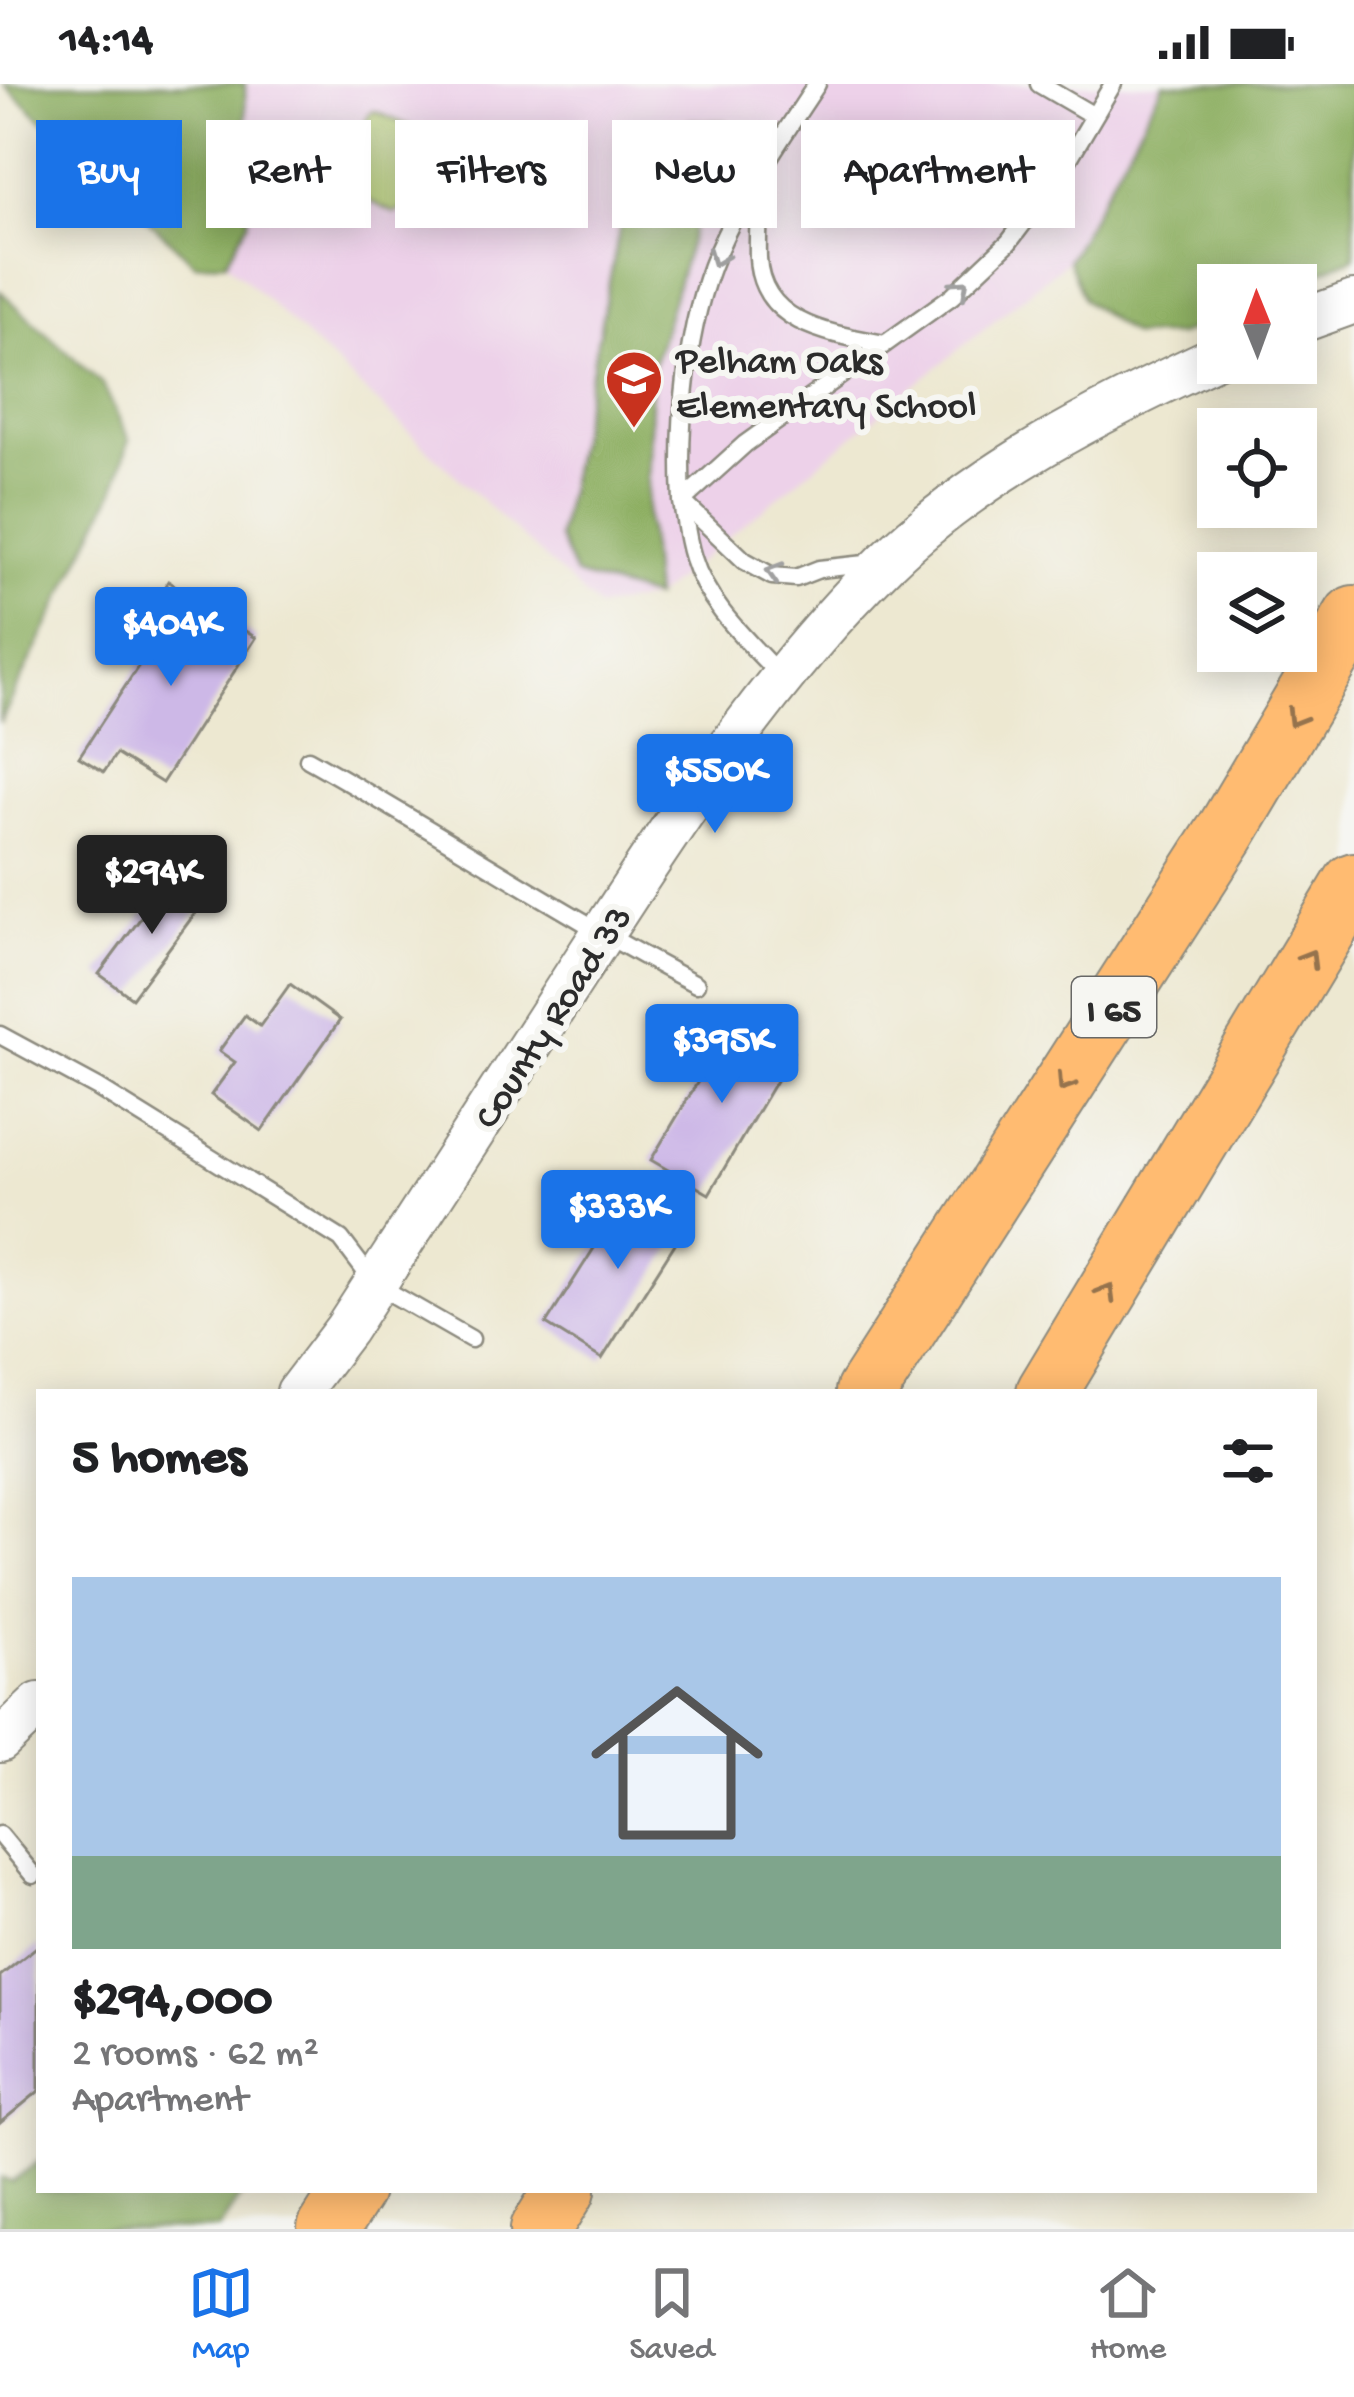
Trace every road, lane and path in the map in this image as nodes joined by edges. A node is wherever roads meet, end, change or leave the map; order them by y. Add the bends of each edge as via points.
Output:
1 (817, 84) edge
2 (1040, 84) edge
3 (1114, 84) edge
4 (1094, 116) junction
5 (777, 144) edge
6 (730, 228) edge
7 (759, 228) edge
8 (1354, 302) edge
9 (1317, 315) edge
10 (885, 344) junction
11 (1197, 367) edge
12 (682, 501) junction
13 (887, 561) junction
14 (1354, 616) edge
15 (783, 679) junction
16 (308, 758) dead end
17 (1354, 883) edge
18 (602, 935) junction
19 (696, 984) dead end
20 (0, 1035) edge
21 (375, 1284) junction
22 (471, 1340) dead end
23 (300, 1389) edge
24 (868, 1389) edge
25 (1049, 1389) edge
26 (36, 1706) edge
27 (0, 1741) edge
28 (0, 1835) edge
29 (33, 1875) dead end
30 (350, 2193) edge
31 (563, 2193) edge
32 (328, 2229) edge
33 (541, 2229) edge

1 - 5 lane
2 - 4 lane
3 - 4 lane
10 -> 4 lane via 1009,242
6 -> 12 lane via 700,309 678,439
7 - 10 lane via 760,278 773,302 815,329
8 - 9 street
10 - 12 lane
11 - 13 street, County Road 33 via 999,473
13 -> 12 lane via 772,575 745,561
12 - 15 lane via 701,580
13 - 15 street, County Road 33
14 -> 24 highway, I 65 via 1226,832
15 - 18 street, County Road 33
16 - 18 lane
25 -> 17 highway
18 - 19 lane
18 - 21 street, County Road 33
20 - 21 lane via 341,1239
21 - 22 lane
21 - 23 street, County Road 33
26 - 27 street
28 - 29 lane
30 - 32 highway
31 - 33 highway

